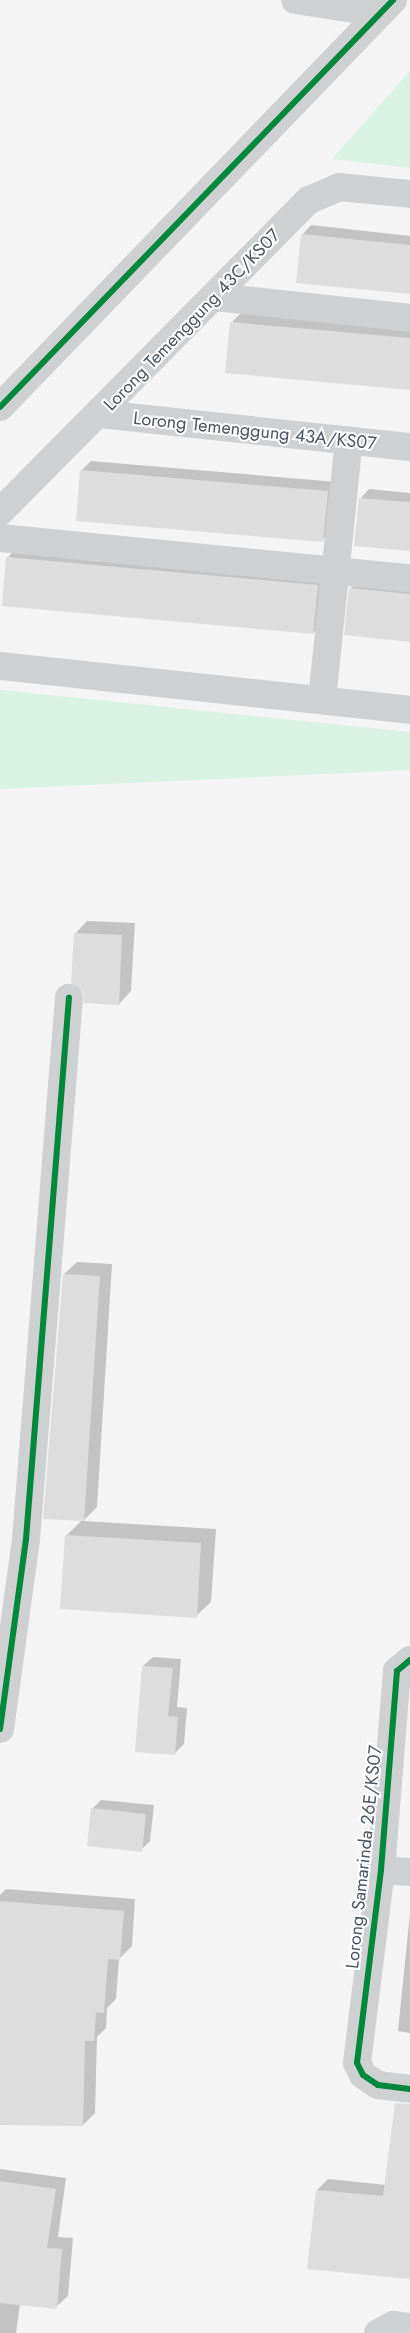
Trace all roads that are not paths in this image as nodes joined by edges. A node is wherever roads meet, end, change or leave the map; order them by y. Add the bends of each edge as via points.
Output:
1 (295, 0) edge
2 (387, 7) edge
3 (410, 194) edge
4 (215, 297) junction
5 (410, 318) edge
6 (0, 407) edge
7 (100, 414) junction
8 (349, 440) junction
9 (410, 447) edge
10 (0, 512) edge
11 (0, 538) edge
12 (336, 570) junction
13 (410, 578) edge
14 (0, 666) edge
15 (322, 700) junction
16 (410, 710) edge
17 (69, 998) dead end
18 (410, 1660) edge
19 (0, 1729) edge
20 (381, 1870) junction
21 (410, 1872) edge
22 (410, 2089) edge
23 (410, 2327) edge
24 (378, 2333) edge

1 - 2 street
2 - 6 street
3 - 4 street, Lorong Temenggung 43C/KS07 via 339,187 325,190
4 - 5 street
4 - 7 street, Lorong Temenggung 43C/KS07
7 - 8 street, Lorong Temenggung 43A/KS07
7 - 10 street, Lorong Temenggung 43C/KS07
8 - 9 street, Lorong Temenggung 43A/KS07
8 - 12 street
11 - 12 street
12 - 13 street
12 - 15 street
14 - 15 street
15 - 16 street
17 - 19 street via 26,1539
18 - 20 street, Lorong Samarinda 26E/KS07 via 396,1671
20 - 21 street
20 - 22 street, Lorong Samarinda 26E/KS07 via 357,2063 363,2075 378,2085
23 - 24 street via 393,2325

